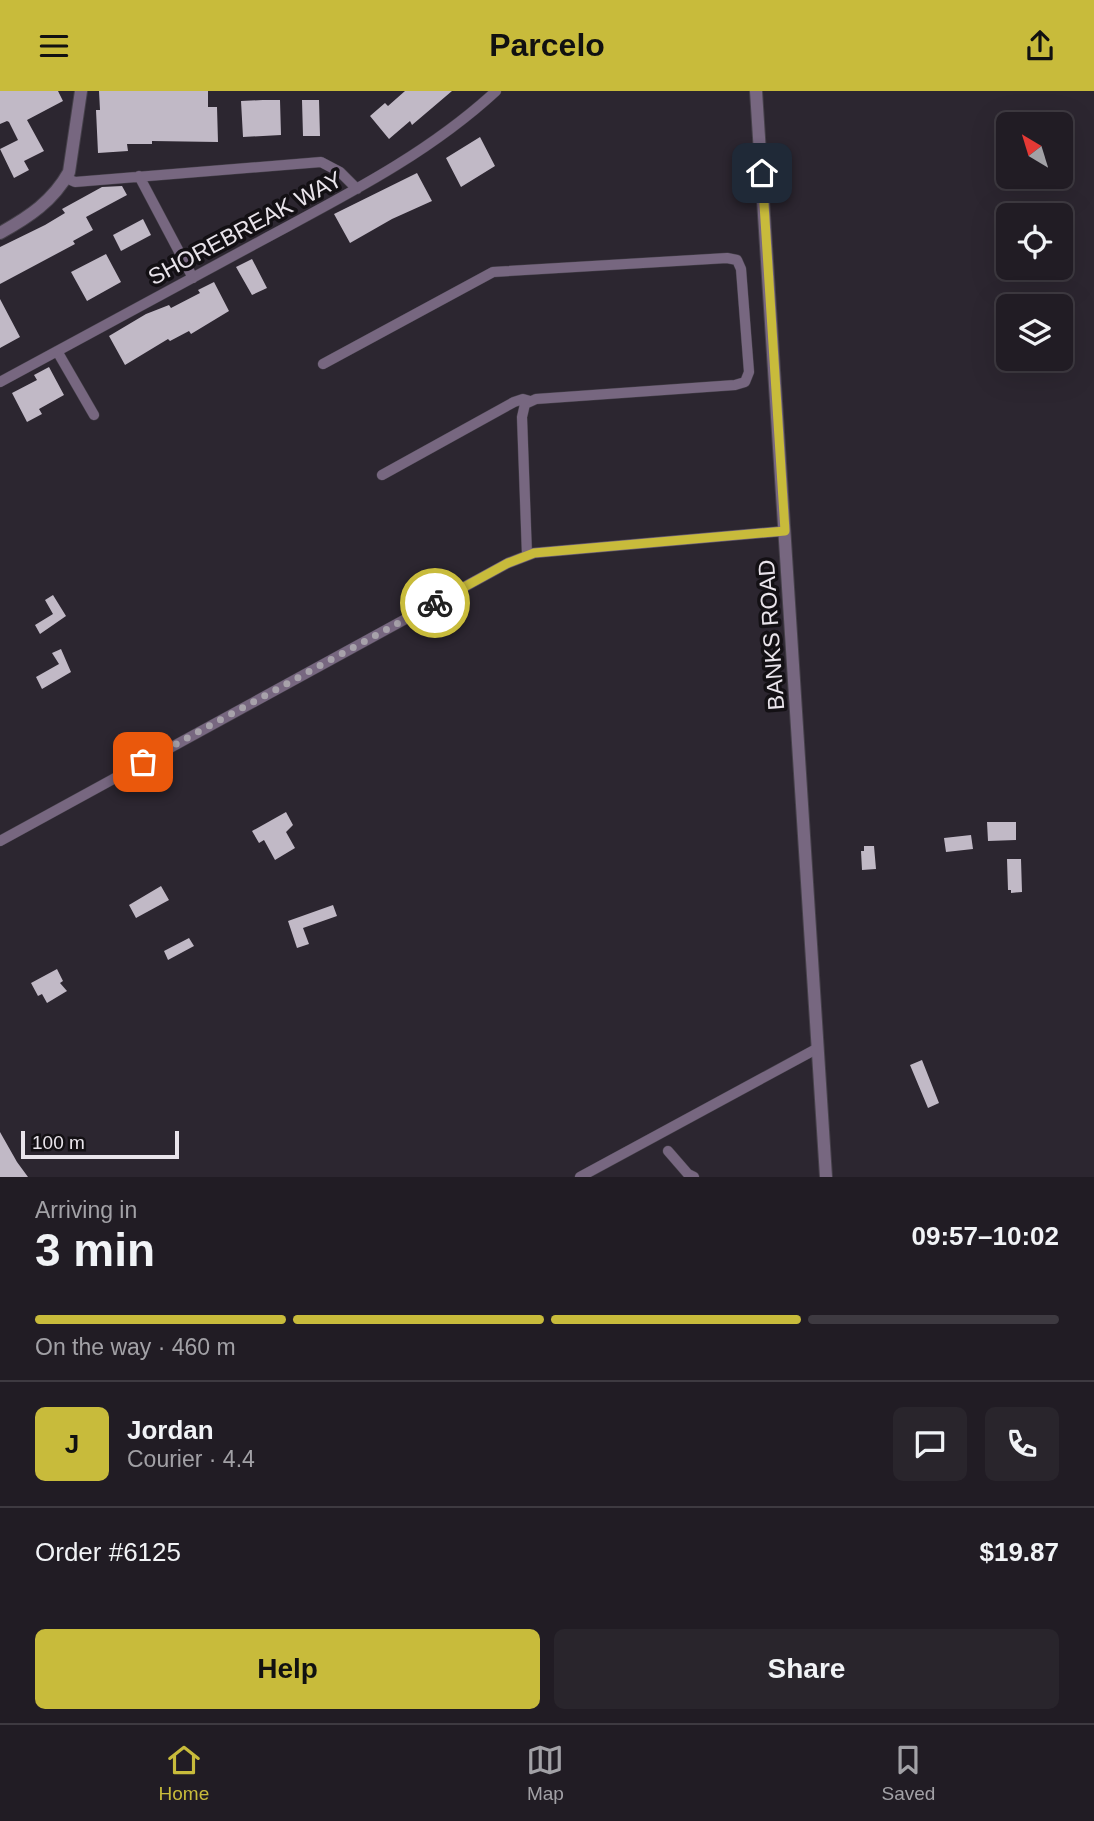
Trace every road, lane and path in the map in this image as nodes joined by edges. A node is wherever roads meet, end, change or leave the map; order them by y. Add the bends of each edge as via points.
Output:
1 (81, 91) edge
2 (496, 91) edge
3 (756, 91) edge
4 (138, 176) junction
5 (66, 178) junction
6 (356, 189) junction
7 (0, 233) edge
8 (193, 278) junction
9 (57, 351) junction
10 (323, 364) dead end
11 (0, 382) edge
12 (530, 401) junction
13 (94, 415) dead end
14 (382, 475) dead end
15 (785, 531) junction
16 (527, 555) junction
17 (0, 841) edge
18 (818, 1048) junction
19 (668, 1151) dead end
20 (580, 1177) edge
21 (694, 1177) edge
22 (826, 1177) edge

1 - 5 street
2 - 6 street, SHOREBREAK WAY via 422,151
3 - 15 street, BANKS ROAD
4 - 5 street via 75,182
4 - 6 street via 321,162 340,172
4 - 8 street
5 - 7 street via 43,206
6 - 8 street, SHOREBREAK WAY
8 - 9 street, SHOREBREAK WAY
9 - 11 street, SHOREBREAK WAY
9 - 13 street
10 - 12 street via 493,272 727,258 740,263 749,372 744,382
12 - 14 street via 514,402
12 - 16 street via 522,417
15 - 16 street
15 - 18 street, BANKS ROAD
16 - 17 street
18 - 20 street
18 - 22 street, BANKS ROAD
19 - 21 street

